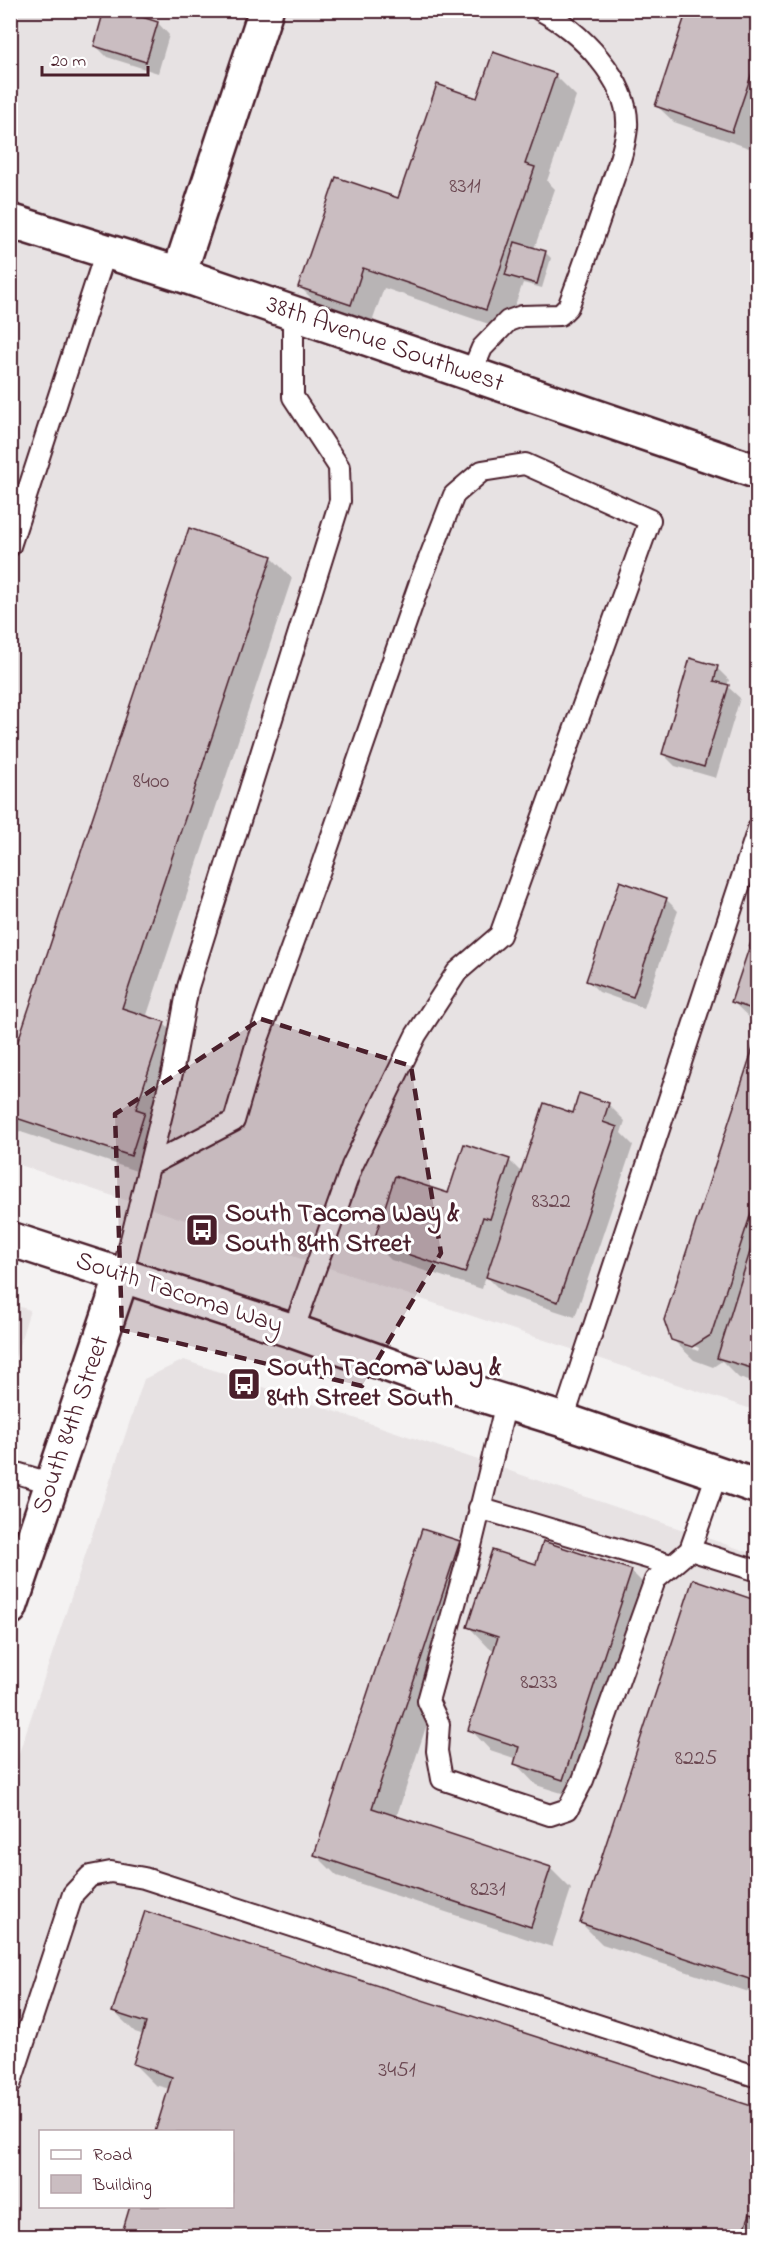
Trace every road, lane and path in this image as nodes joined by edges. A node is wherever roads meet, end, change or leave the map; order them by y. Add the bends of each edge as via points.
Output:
1 (266, 10) edge
2 (540, 10) edge
3 (10, 222) edge
4 (105, 251) junction
5 (179, 274) junction
6 (293, 313) junction
7 (471, 374) junction
8 (758, 472) edge
9 (10, 546) edge
10 (758, 829) edge
11 (150, 1165) junction
12 (10, 1239) edge
13 (122, 1276) junction
14 (293, 1331) junction
15 (506, 1402) junction
16 (563, 1420) junction
17 (10, 1471) edge
18 (717, 1474) junction
19 (53, 1484) junction
20 (758, 1487) edge
21 (479, 1508) junction
22 (690, 1550) junction
23 (671, 1566) junction
24 (17, 1568) edge
25 (758, 1571) edge
26 (10, 1608) edge
27 (758, 2077) edge
28 (10, 2085) edge

1 - 5 main road
2 - 7 lane via 580,38 605,66 622,99 627,126 617,167 568,307 560,315 522,316 508,321 482,348
3 - 4 main road, 38th Avenue Southwest
4 - 5 main road, 38th Avenue Southwest
4 - 9 lane
5 - 6 main road, 38th Avenue Southwest
6 - 7 main road, 38th Avenue Southwest
6 - 11 lane via 292,397 339,467 340,501 188,987
7 - 8 main road, 38th Avenue Southwest
10 - 16 lane
11 - 13 lane
11 - 14 lane via 234,1121 257,1042 454,495 482,471 525,464 650,520 500,935 457,972 416,1035 352,1166
12 - 13 main road, South Tacoma Way
13 - 14 main road, South Tacoma Way
13 - 19 main road, South 84th Street
14 - 15 main road, South Tacoma Way
15 - 16 main road, South Tacoma Way
15 - 21 lane
16 - 18 main road, South Tacoma Way
17 - 19 lane
18 - 20 main road, South Tacoma Way
18 - 22 lane
19 - 24 main road, South 84th Street
21 - 23 lane
21 - 23 lane via 428,1701 439,1724 437,1751 442,1779 550,1815 568,1809 584,1780 655,1580
22 - 23 lane
22 - 25 lane
24 - 26 main road, South 84th Street
27 - 28 lane via 144,1878 111,1872 90,1876 73,1894

